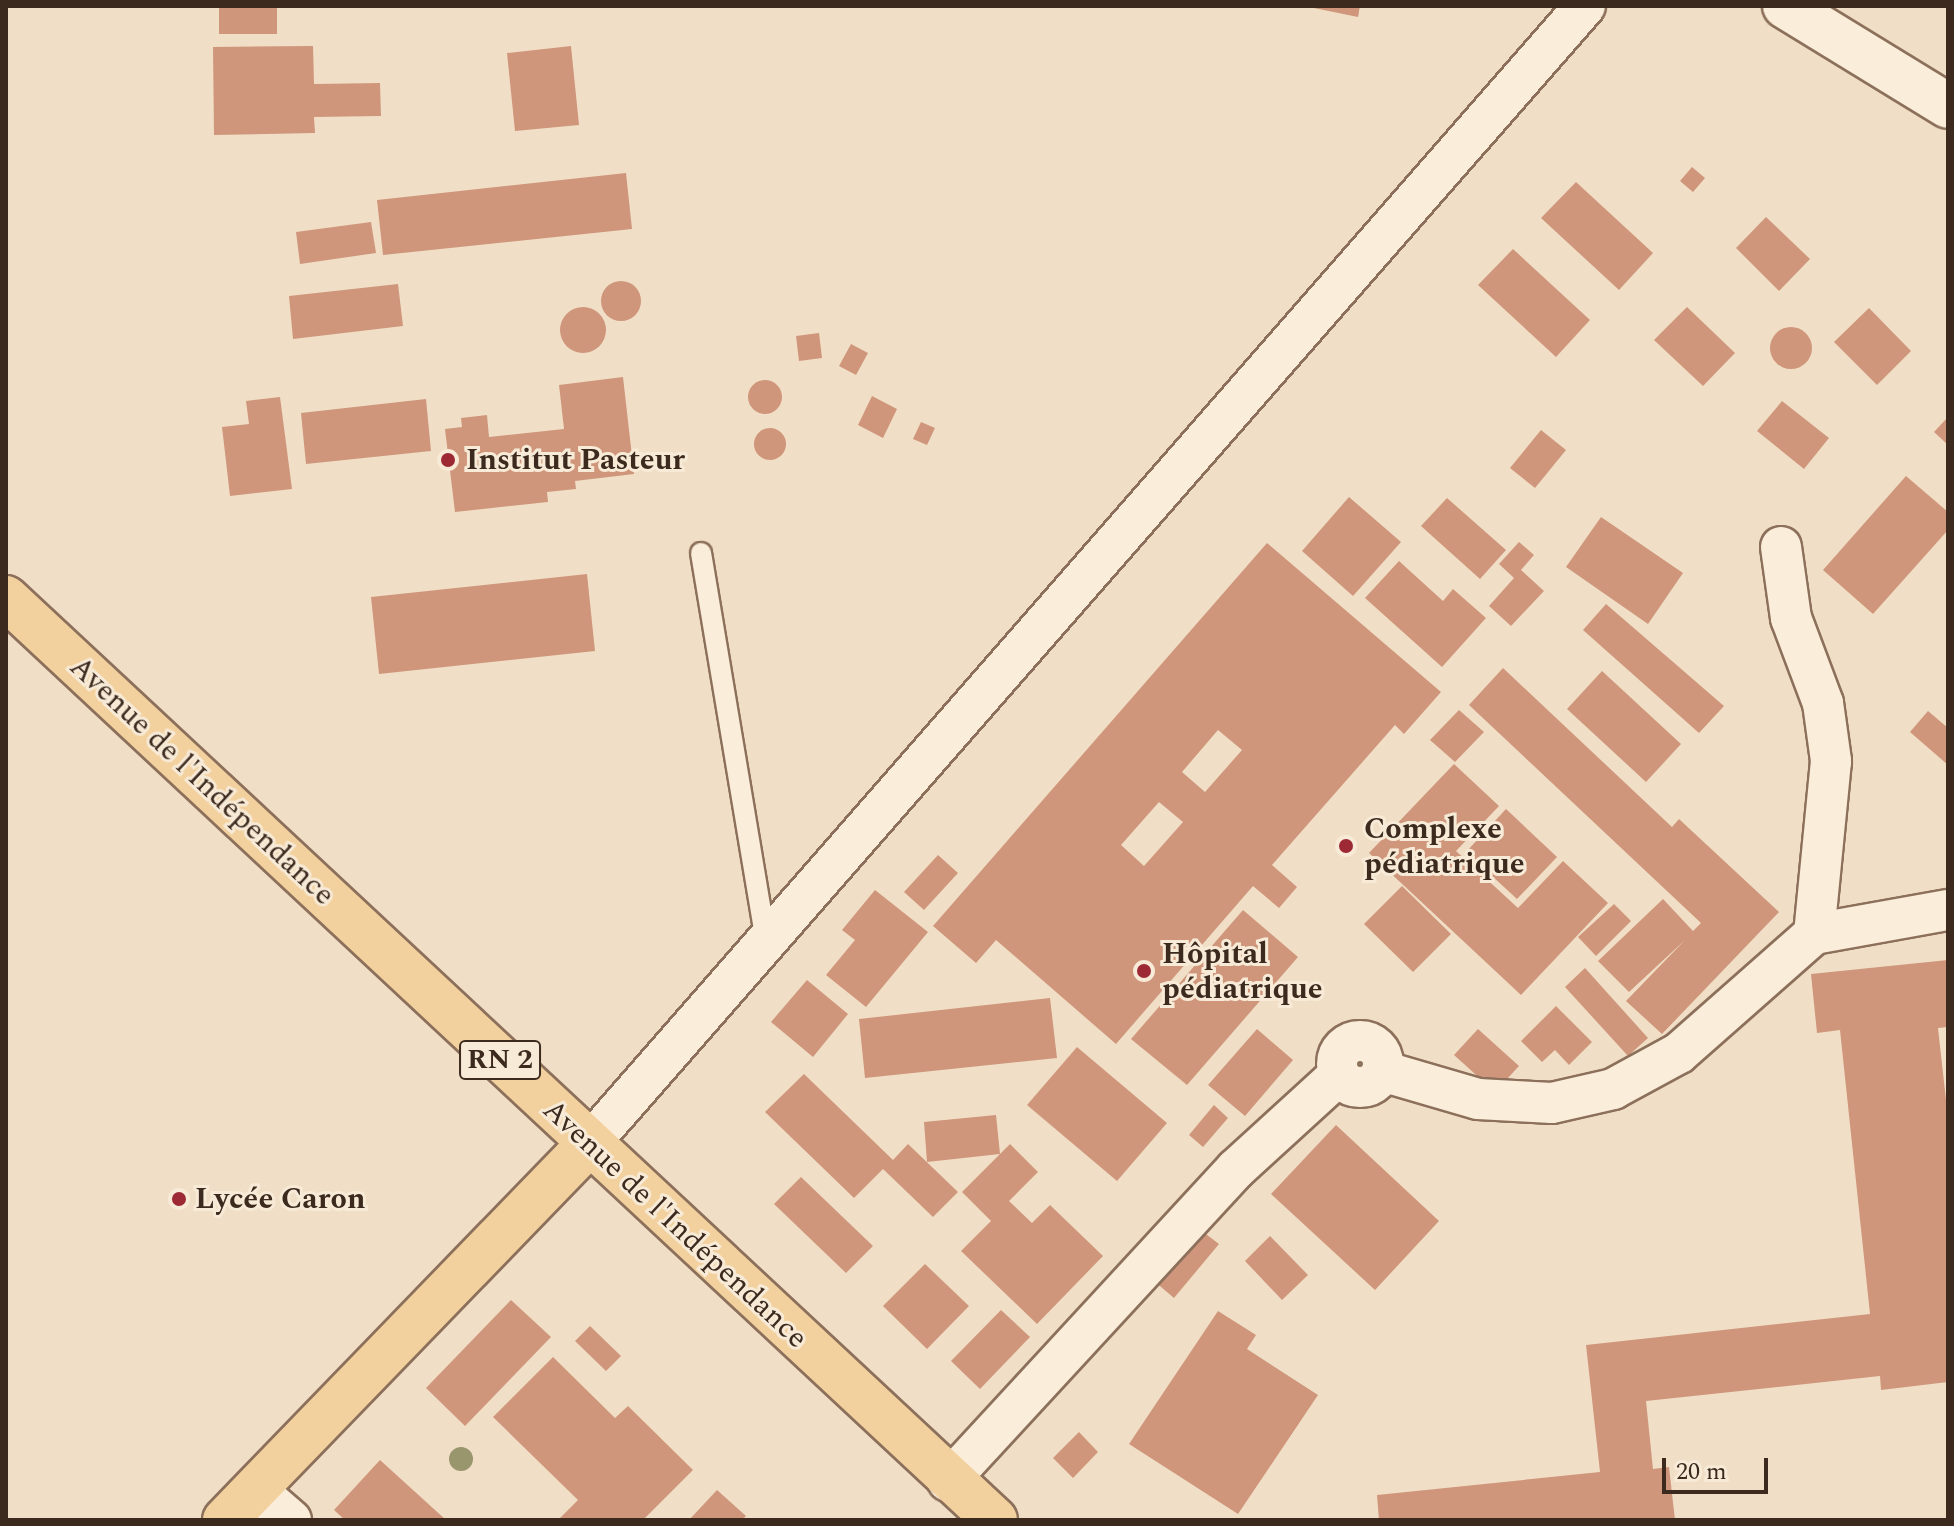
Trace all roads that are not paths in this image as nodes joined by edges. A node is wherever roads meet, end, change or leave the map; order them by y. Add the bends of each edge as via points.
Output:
1 (1585, 6) edge
2 (1785, 6) edge
3 (1948, 106) edge
4 (1781, 547) dead end
5 (701, 553) dead end
6 (6, 598) edge
7 (1948, 910) edge
8 (1814, 934) junction
9 (766, 943) junction
10 (589, 1144) junction
11 (948, 1481) junction
12 (254, 1488) junction
13 (225, 1520) edge
14 (291, 1520) edge
15 (995, 1520) edge

1 - 9 street
2 - 3 street
4 - 8 street via 1791,618 1823,703 1831,761
5 - 9 lane
6 - 10 main road, Avenue de l'Indépendance / RN 2
7 - 8 street
8 - 11 street via 1679,1053 1613,1089 1552,1103 1478,1099 1382,1071 1362,1087 1339,1075 1236,1169
9 - 10 street
10 - 11 main road, Avenue de l'Indépendance / RN 2
10 - 12 main road
11 - 15 main road, Avenue de l'Indépendance / RN 2
12 - 13 main road
12 - 14 street

